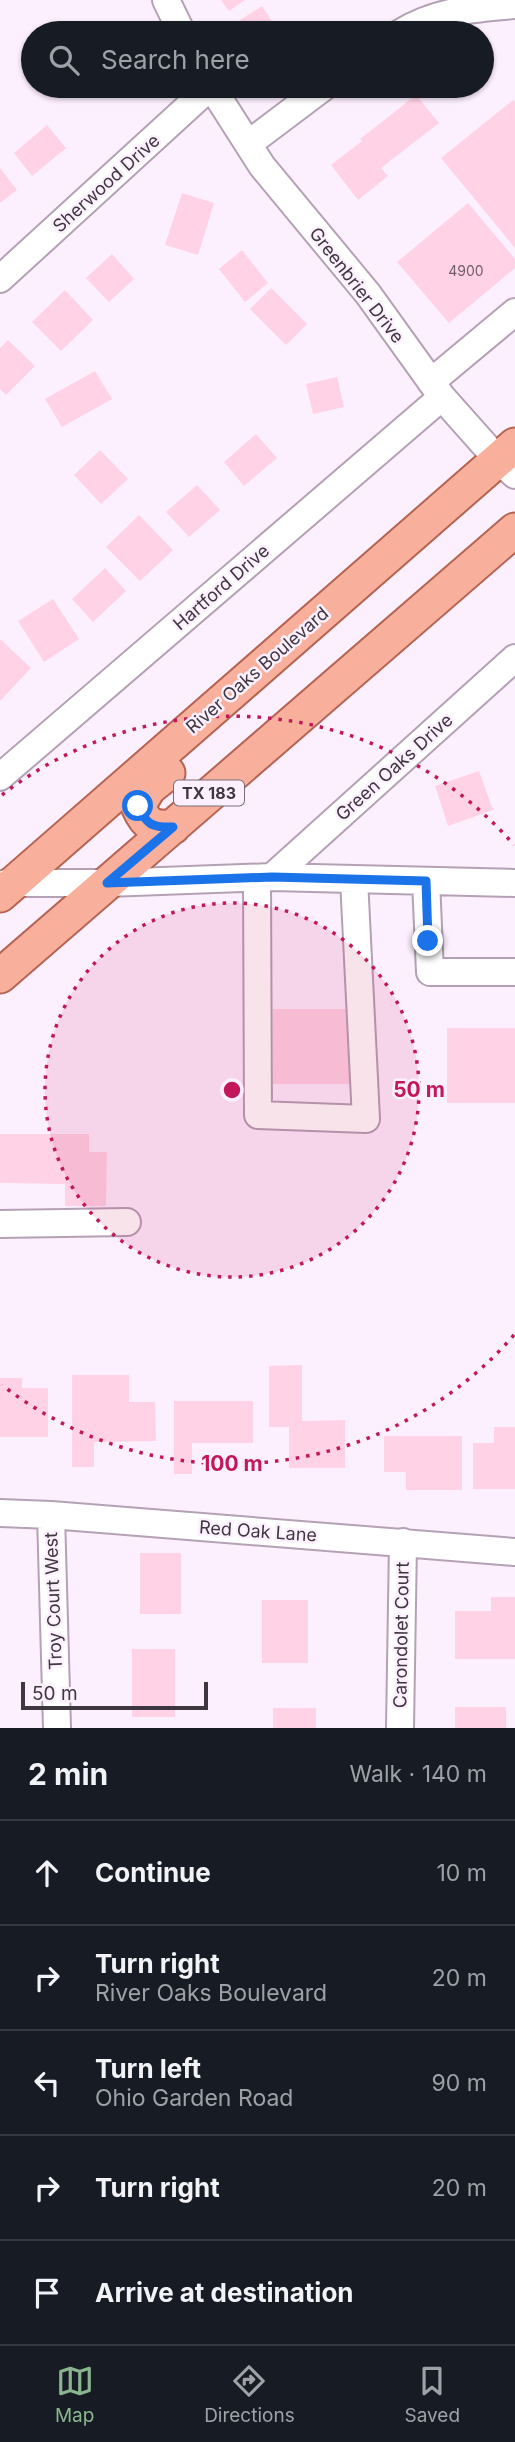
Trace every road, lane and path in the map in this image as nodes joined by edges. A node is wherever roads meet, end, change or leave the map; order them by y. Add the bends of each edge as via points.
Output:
1 (166, 0) edge
2 (515, 5) edge
3 (176, 21) edge
4 (420, 21) edge
5 (198, 98) edge
6 (219, 98) edge
7 (309, 98) edge
8 (248, 144) junction
9 (0, 279) edge
10 (515, 312) edge
11 (437, 390) junction
12 (509, 460) edge
13 (515, 530) edge
14 (272, 656) junction
15 (515, 658) edge
16 (0, 777) edge
17 (173, 827) junction
18 (265, 877) junction
19 (354, 879) junction
20 (426, 881) junction
21 (107, 883) junction
22 (515, 883) edge
23 (5, 887) edge
24 (515, 972) edge
25 (0, 976) edge
26 (127, 1222) dead end
27 (0, 1224) edge
28 (0, 1513) edge
29 (51, 1515) junction
30 (403, 1542) junction
31 (515, 1552) edge
32 (57, 1728) edge
33 (400, 1728) edge

1 - 3 street
2 - 4 street
5 - 9 street, Sherwood Drive
6 - 8 street, Greenbrier Drive
7 - 8 street
8 - 11 street, Greenbrier Drive via 368,294
10 - 11 street, Hartford Drive
11 - 12 street, Greenbrier Drive
11 - 16 street, Hartford Drive
12 - 14 main road, River Oaks Boulevard
13 - 17 main road, TX 183
14 - 17 main road via 275,684 149,788 138,806 145,822
14 - 23 main road, River Oaks Boulevard
15 - 18 street, Green Oaks Drive
17 - 21 main road, TX 183
18 - 19 street
18 - 19 street via 258,1115 366,1119
18 - 21 street
19 - 20 street
20 - 22 street
20 - 24 street via 430,972
21 - 23 street
21 - 25 main road, TX 183
26 - 27 street
28 - 29 street, Red Oak Lane
29 - 30 street, Red Oak Lane
29 - 32 street, Troy Court West
30 - 31 street, Red Oak Lane
30 - 33 street, Carondolet Court

